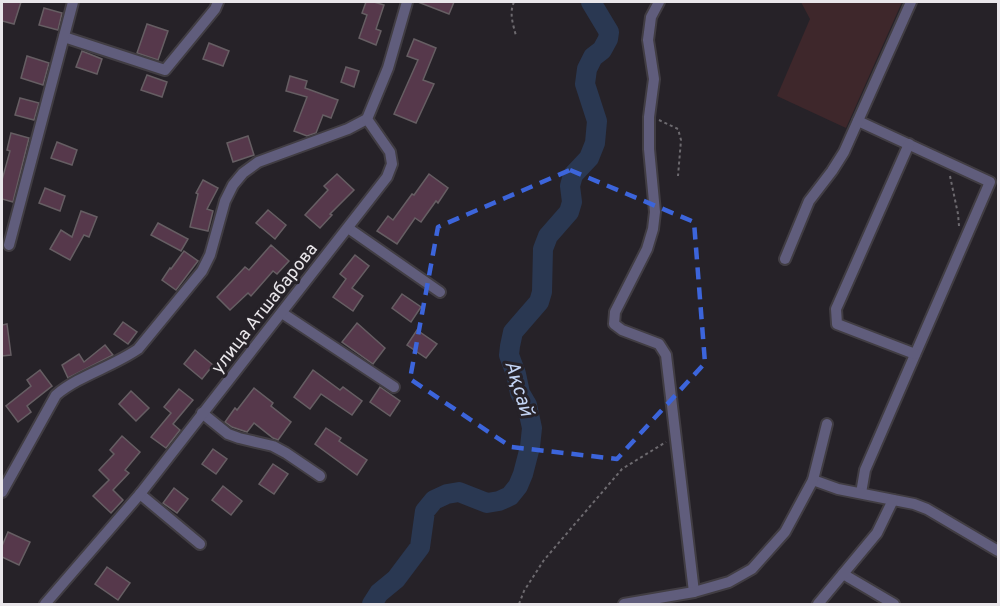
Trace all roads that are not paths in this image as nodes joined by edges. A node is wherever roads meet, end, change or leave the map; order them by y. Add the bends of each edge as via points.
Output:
1 (74, 2) edge
2 (218, 2) edge
3 (407, 2) edge
4 (659, 2) edge
5 (910, 2) edge
6 (64, 37) junction
7 (367, 119) junction
8 (858, 121) junction
9 (909, 144) junction
10 (348, 228) junction
11 (9, 245) dead end
12 (785, 259) dead end
13 (440, 292) dead end
14 (282, 313) junction
15 (915, 354) junction
16 (394, 387) dead end
17 (202, 413) junction
18 (827, 424) dead end
19 (320, 476) dead end
20 (813, 480) junction
21 (2, 492) edge
22 (861, 493) junction
23 (140, 494) junction
24 (893, 500) junction
25 (200, 544) dead end
26 (999, 551) edge
27 (843, 574) junction
28 (694, 592) junction
29 (45, 604) edge
30 (624, 604) edge
31 (818, 604) edge
32 (894, 604) edge

1 - 6 street
2 - 6 street via 165,70
3 - 7 street via 388,68
4 - 28 street via 651,17 648,40 654,79 649,149 655,212 647,249 615,312 615,324 659,344 666,355
5 - 8 street
6 - 11 street
7 - 10 street, улица Атшабарова via 390,152 392,164 387,177
7 - 21 street via 258,162 243,173 225,201 202,271 138,348 56,395
8 - 9 street
8 - 12 street via 844,152 809,201
9 - 15 street via 990,182
9 - 15 street via 836,309 837,324
10 - 13 street
10 - 14 street, улица Атшабарова
14 - 16 street
14 - 17 street, улица Атшабарова
15 - 22 street via 865,470
17 - 19 street via 228,434 273,446
17 - 23 street, улица Атшабарова
18 - 20 street
20 - 22 street
20 - 28 street via 785,532 752,569 729,582
22 - 24 street
23 - 25 street
23 - 29 street, улица Атшабарова
24 - 26 street via 927,509
24 - 27 street via 877,533
27 - 31 street
27 - 32 street
28 - 30 street

